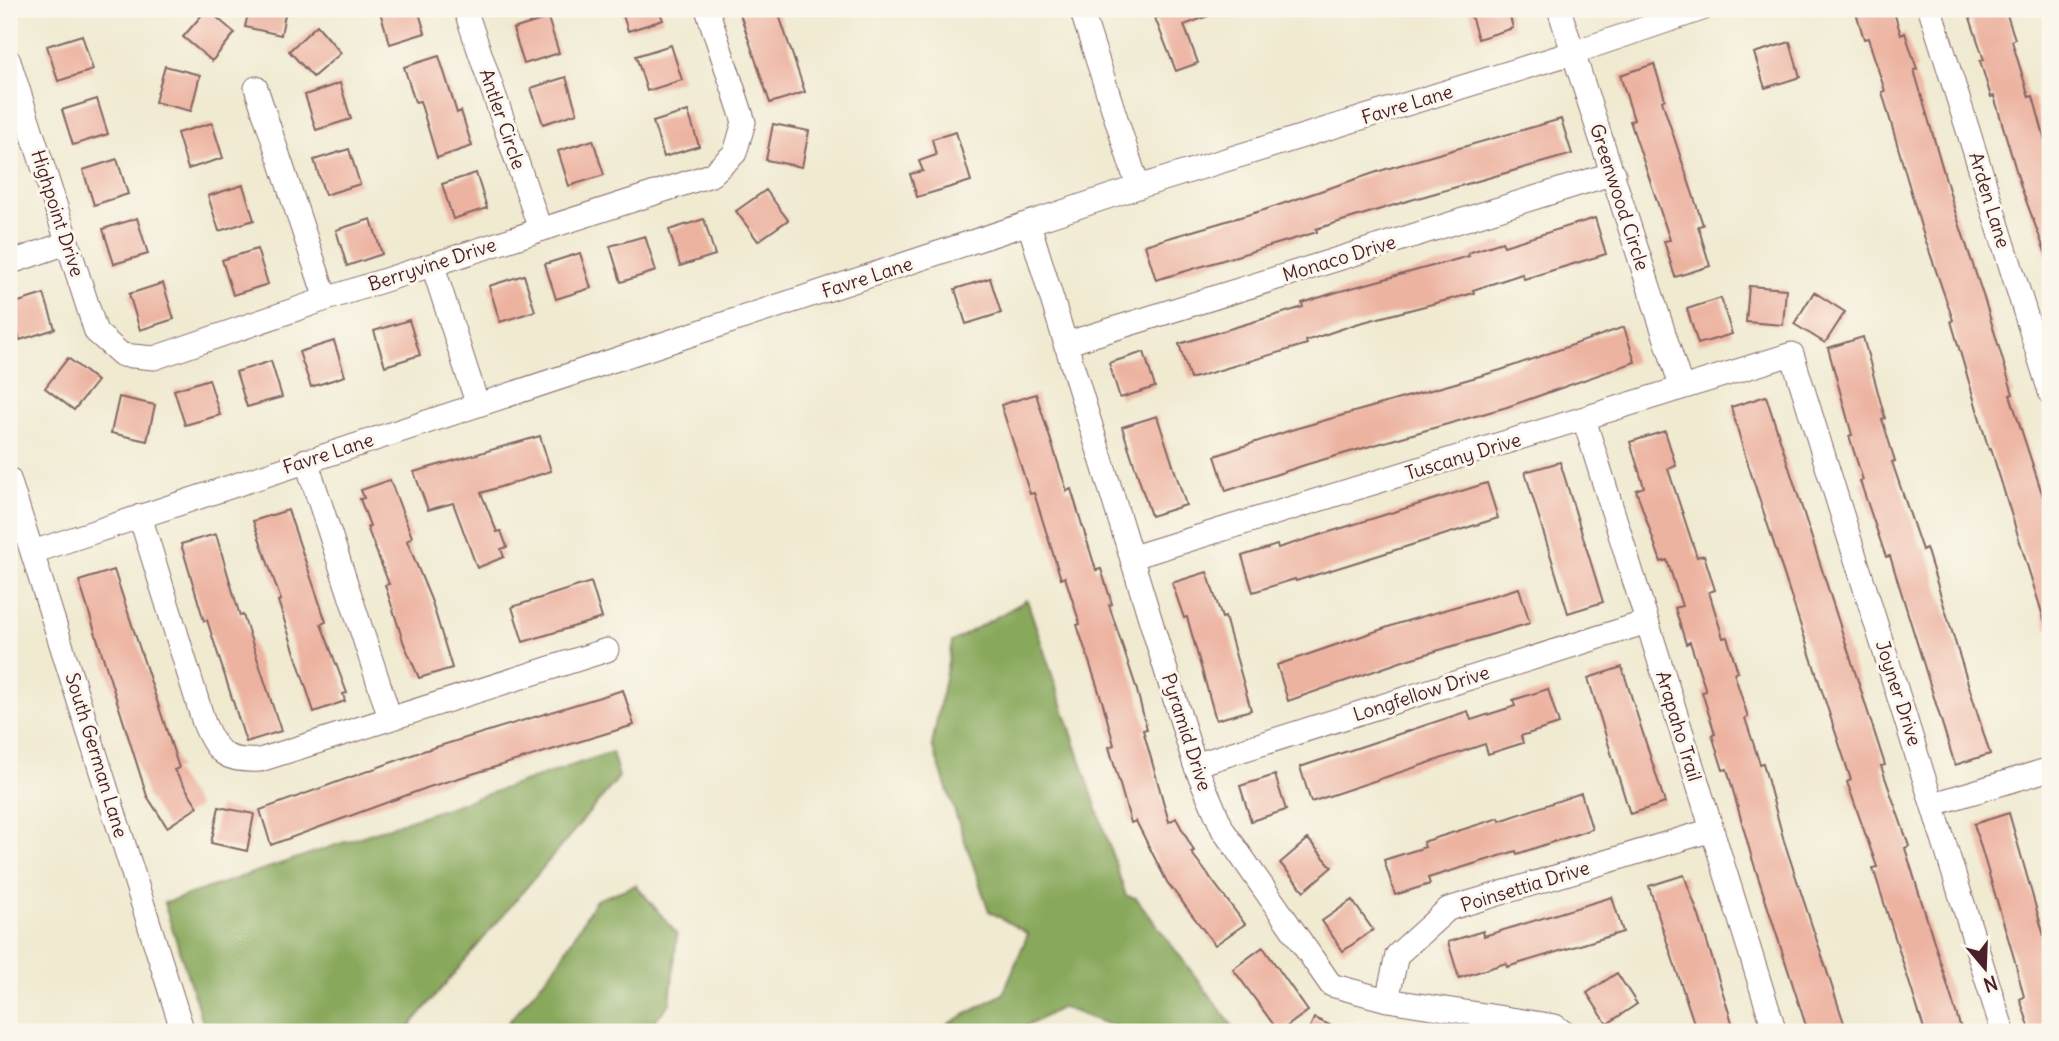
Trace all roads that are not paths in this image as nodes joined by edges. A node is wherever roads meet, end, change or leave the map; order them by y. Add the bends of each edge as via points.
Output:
1 (466, 9) edge
2 (707, 9) edge
3 (1081, 9) edge
4 (1559, 9) edge
5 (1702, 9) edge
6 (1930, 9) edge
7 (1572, 52) junction
8 (9, 61) edge
9 (256, 88) dead end
10 (1614, 173) junction
11 (1138, 187) junction
12 (1029, 224) junction
13 (540, 229) junction
14 (68, 243) junction
15 (9, 263) edge
16 (433, 265) junction
17 (326, 299) junction
18 (1065, 344) junction
19 (1792, 354) joint
20 (122, 355) joint
21 (1681, 386) junction
22 (2050, 392) edge
23 (477, 403) junction
24 (1584, 419) junction
25 (306, 460) junction
26 (9, 479) edge
27 (141, 516) junction
28 (33, 552) junction
29 (1133, 557) junction
30 (1647, 622) junction
31 (607, 650) dead end
32 (390, 719) junction
33 (1195, 765) junction
34 (2050, 769) edge
35 (1934, 804) junction
36 (1712, 830) junction
37 (1387, 1000) junction
38 (183, 1032) edge
39 (1563, 1032) edge
40 (1775, 1032) edge
41 (2003, 1032) edge

1 - 13 street, Antler Circle
2 - 13 street, Berryvine Drive via 744,122 736,153 711,175
3 - 11 street
4 - 7 street, Greenwood Circle
5 - 7 street, Favre Lane
6 - 22 street, Arden Lane
7 - 10 street, Greenwood Circle
7 - 11 street, Favre Lane
8 - 14 street, Highpoint Drive
9 - 17 street
10 - 18 street, Monaco Drive
10 - 21 street, Greenwood Circle
11 - 12 street, Favre Lane
12 - 18 street, Pyramid Drive
12 - 23 street, Favre Lane
13 - 16 street, Berryvine Drive
14 - 15 street
14 - 20 street, Highpoint Drive via 96,332
16 - 17 street, Berryvine Drive
16 - 23 street
17 - 20 street, Berryvine Drive via 154,359
18 - 29 street, Pyramid Drive
19 - 21 street, Tuscany Drive
19 - 35 street, Joyner Drive
21 - 24 street, Tuscany Drive
23 - 25 street, Favre Lane
24 - 29 street, Tuscany Drive
24 - 30 street, Arapaho Trail
25 - 27 street, Favre Lane
25 - 32 street
26 - 28 street, South German Lane
27 - 28 street, Favre Lane
27 - 32 street via 204,723 224,756 260,760
28 - 38 street, South German Lane
29 - 33 street, Pyramid Drive
30 - 33 street, Longfellow Drive
30 - 36 street, Arapaho Trail
31 - 32 street
33 - 37 street, Pyramid Drive via 1223,830 1331,985
34 - 35 street
35 - 41 street, Joyner Drive
36 - 37 street, Poinsettia Drive via 1448,909 1397,955
36 - 40 street, Arapaho Trail
37 - 39 street, Pyramid Drive via 1555,1026

